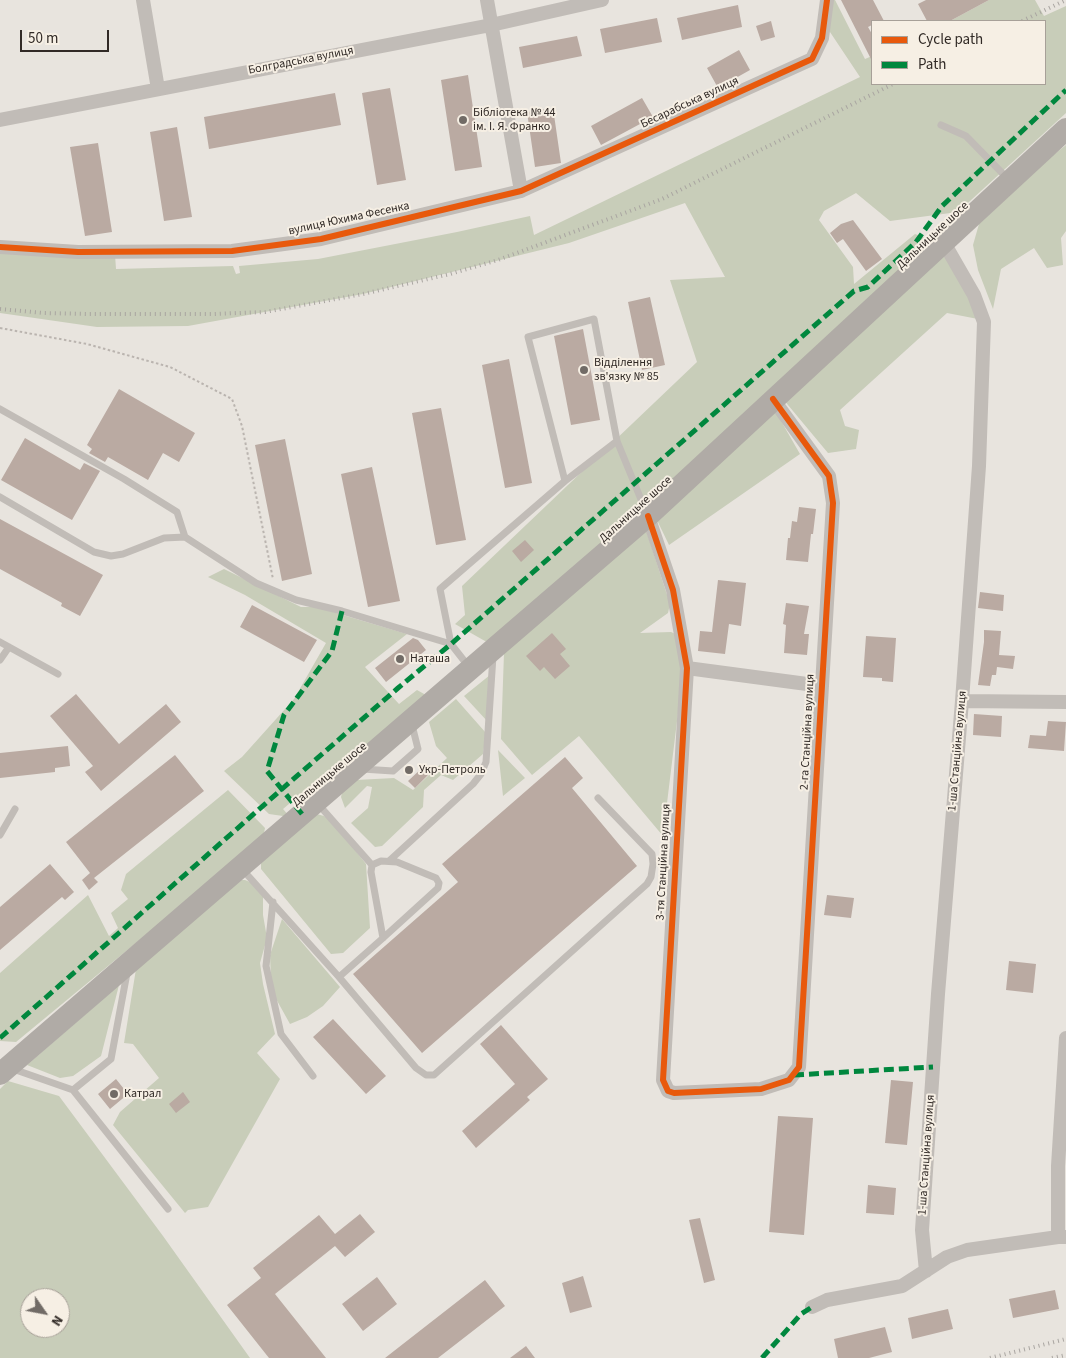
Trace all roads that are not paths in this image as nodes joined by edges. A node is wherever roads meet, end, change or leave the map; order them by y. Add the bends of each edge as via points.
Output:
1 (143, 0) edge
2 (487, 0) edge
3 (602, 0) edge
4 (827, 0) edge
5 (491, 25) junction
6 (158, 89) junction
7 (0, 120) edge
8 (941, 126) dead end
9 (1066, 129) edge
10 (1009, 180) junction
11 (521, 191) junction
12 (944, 241) junction
13 (0, 247) edge
14 (773, 400) junction
15 (0, 409) edge
16 (617, 441) junction
17 (565, 481) junction
18 (0, 497) edge
19 (648, 516) junction
20 (185, 537) junction
21 (0, 642) edge
22 (451, 644) junction
23 (9, 647) junction
24 (493, 650) junction
25 (0, 660) edge
26 (687, 668) junction
27 (471, 669) junction
28 (58, 674) dead end
29 (822, 686) junction
30 (962, 701) junction
31 (1066, 702) edge
32 (598, 798) dead end
33 (316, 802) junction
34 (15, 809) dead end
35 (0, 836) edge
36 (389, 861) junction
37 (372, 865) junction
38 (240, 866) junction
39 (272, 902) junction
40 (383, 938) junction
41 (129, 963) junction
42 (339, 977) junction
43 (1066, 1038) edge
44 (4, 1071) edge
45 (312, 1076) dead end
46 (789, 1080) joint
47 (72, 1090) junction
48 (168, 1209) dead end
49 (1062, 1237) edge
50 (926, 1271) junction
51 (812, 1307) dead end

1 - 6 street
2 - 5 street
3 - 5 street, Болградська вулиця
4 - 11 street, Бесарабська вулиця via 822,38 812,59
5 - 6 street, Болградська вулиця
5 - 11 street
6 - 7 street, Болградська вулиця
8 - 10 lane via 966,136
9 - 10 main road, Дальницьке шосе
10 - 12 main road, Дальницьке шосе
11 - 13 street, вулиця Юхима Фесенка via 321,239 232,251 78,252
12 - 14 main road, Дальницьке шосе
12 - 30 street, 1-ша Станційна вулиця via 974,295 984,322 979,466
14 - 19 main road, Дальницьке шосе
14 - 29 street, 2-га Станційна вулиця via 829,476 832,503
15 - 20 lane via 177,512
16 - 17 lane
16 - 17 lane via 594,319 528,337
16 - 19 lane
17 - 22 lane via 440,589
18 - 20 lane via 94,552 111,556 164,538
19 - 24 main road, Дальницьке шосе
19 - 26 street, 3-тя Станційна вулиця via 674,590
20 - 22 lane via 256,583 296,600
21 - 23 lane
22 - 27 lane
23 - 25 lane
23 - 28 lane
24 - 27 main road, Дальницьке шосе
24 - 36 lane via 486,762 481,774
26 - 29 street
26 - 46 street, 3-тя Станційна вулиця via 663,1080 668,1091 674,1094 761,1089
27 - 33 main road, Дальницьке шосе
29 - 46 street, 2-га Станційна вулиця via 799,1067
30 - 31 street
30 - 50 street, 1-ша Станційна вулиця via 922,1230
32 - 42 lane via 652,854 651,877 647,884 434,1075 426,1075 416,1068
33 - 37 lane
33 - 38 main road, Дальницьке шосе
34 - 35 lane
36 - 37 lane
36 - 40 lane via 436,878 439,883 438,888
37 - 40 lane
38 - 39 lane
38 - 41 main road, Дальницьке шосе
39 - 42 lane
39 - 45 lane via 266,966 281,1034
40 - 42 lane
41 - 44 main road, Дальницьке шосе
41 - 47 lane via 110,1059
43 - 49 street via 1058,1166
44 - 47 lane
47 - 48 lane
49 - 50 street via 967,1250 947,1257
50 - 51 street via 902,1286 827,1300

